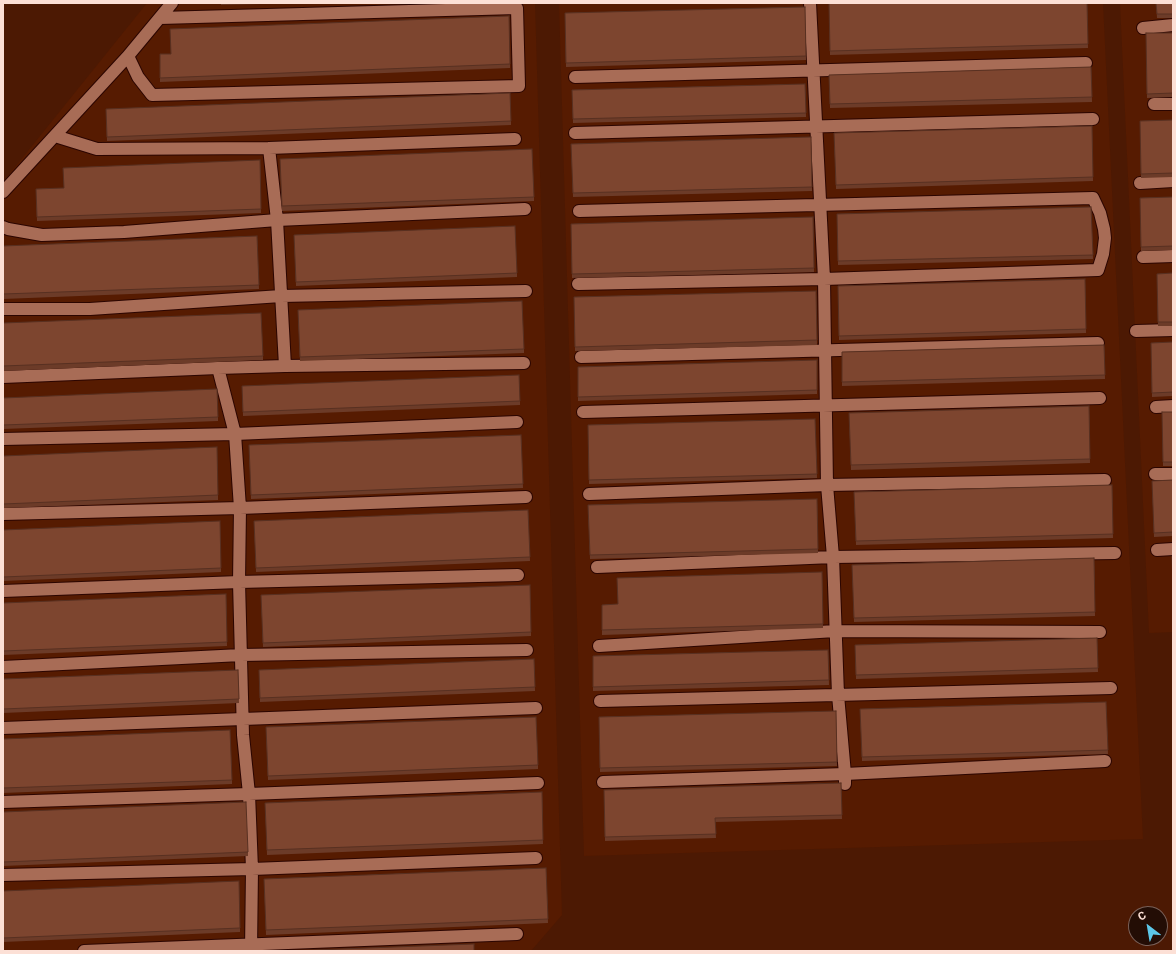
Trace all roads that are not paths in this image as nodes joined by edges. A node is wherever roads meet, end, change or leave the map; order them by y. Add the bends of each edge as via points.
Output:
1 (172, 3) edge
2 (810, 3) edge
3 (160, 18) junction
4 (1173, 26) edge
5 (1143, 28) dead end
6 (128, 56) junction
7 (1086, 63) dead end
8 (813, 71) junction
9 (575, 77) dead end
10 (1154, 104) dead end
11 (1173, 104) edge
12 (1093, 119) dead end
13 (816, 127) junction
14 (575, 133) dead end
15 (55, 136) junction
16 (515, 139) dead end
17 (269, 148) junction
18 (1173, 182) edge
19 (1140, 183) dead end
20 (3, 192) edge
21 (820, 205) junction
22 (525, 209) dead end
23 (579, 211) dead end
24 (277, 220) junction
25 (3, 228) edge
26 (1173, 256) edge
27 (1143, 257) dead end
28 (824, 279) junction
29 (578, 284) dead end
30 (526, 291) dead end
31 (281, 296) junction
32 (3, 309) edge
33 (1173, 330) edge
34 (1136, 331) dead end
35 (1098, 343) dead end
36 (825, 350) junction
37 (581, 358) dead end
38 (524, 363) dead end
39 (285, 366) junction
40 (218, 368) junction
41 (3, 377) edge
42 (1100, 398) dead end
43 (826, 406) junction
44 (1173, 406) edge
45 (1156, 407) dead end
46 (583, 412) dead end
47 (518, 422) dead end
48 (235, 434) junction
49 (3, 439) edge
50 (1155, 474) dead end
51 (1173, 474) edge
52 (1105, 480) dead end
53 (827, 485) junction
54 (589, 494) dead end
55 (526, 497) dead end
56 (240, 508) junction
57 (3, 514) edge
58 (1173, 549) edge
59 (1157, 550) dead end
60 (1115, 553) dead end
61 (833, 557) junction
62 (596, 567) dead end
63 (518, 575) dead end
64 (239, 582) junction
65 (3, 591) edge
66 (835, 631) junction
67 (1100, 632) dead end
68 (599, 646) dead end
69 (527, 650) dead end
70 (241, 655) junction
71 (3, 667) edge
72 (1111, 688) dead end
73 (838, 695) junction
74 (600, 702) dead end
75 (536, 708) dead end
76 (243, 718) junction
77 (3, 728) edge
78 (1105, 761) dead end
79 (845, 779) junction
80 (603, 782) dead end
81 (538, 783) dead end
82 (248, 794) junction
83 (3, 802) edge
84 (536, 858) dead end
85 (252, 869) junction
86 (3, 875) edge
87 (517, 934) dead end
88 (251, 948) edge
89 (84, 951) edge

1 - 3 lane
2 - 8 lane
3 - 6 lane
3 - 6 lane via 517,8 519,86 152,95 138,77
4 - 5 lane
6 - 15 lane
7 - 8 lane
8 - 9 lane
8 - 13 lane
10 - 11 lane
12 - 13 lane
13 - 14 lane
13 - 21 lane
15 - 17 lane via 97,149
15 - 20 lane
16 - 17 lane
17 - 24 lane
18 - 19 lane
21 - 23 lane
21 - 28 lane
21 - 28 lane via 1093,198 1100,213 1105,238 1098,270
22 - 24 lane
24 - 25 lane via 49,235
24 - 31 lane
26 - 27 lane
28 - 29 lane
28 - 36 lane
30 - 31 lane
31 - 32 lane via 90,309
31 - 39 lane
33 - 34 lane
35 - 36 lane
36 - 37 lane
36 - 43 lane
38 - 39 lane
39 - 40 lane
40 - 41 lane
40 - 48 lane
42 - 43 lane
43 - 46 lane
43 - 53 lane
44 - 45 lane
47 - 48 lane
48 - 49 lane
48 - 56 lane
50 - 51 lane
52 - 53 lane
53 - 54 lane
53 - 61 lane
55 - 56 lane
56 - 57 lane
56 - 64 lane
58 - 59 lane
60 - 61 lane
61 - 62 lane
61 - 66 lane
63 - 64 lane
64 - 65 lane
64 - 70 lane
66 - 67 lane
66 - 68 lane
66 - 73 lane
69 - 70 lane
70 - 71 lane
70 - 76 lane
72 - 73 lane
73 - 74 lane
73 - 79 lane
75 - 76 lane
76 - 77 lane
76 - 82 lane
78 - 79 lane
79 - 80 lane
81 - 82 lane
82 - 83 lane
82 - 85 lane
84 - 85 lane
85 - 86 lane
85 - 88 lane
87 - 88 lane
88 - 89 lane

